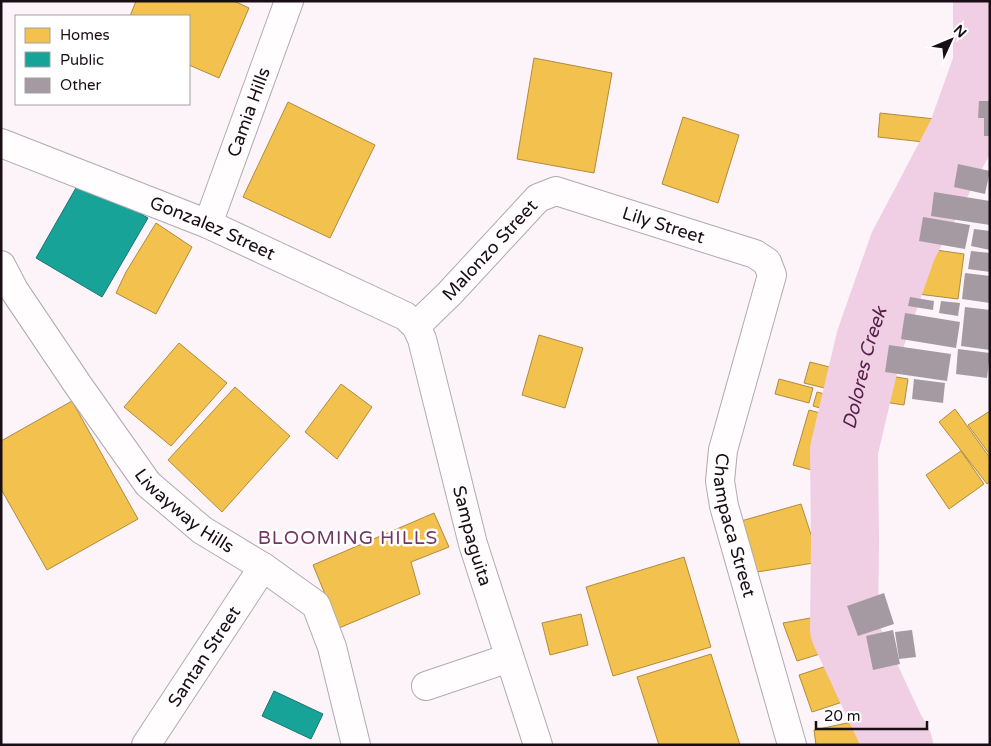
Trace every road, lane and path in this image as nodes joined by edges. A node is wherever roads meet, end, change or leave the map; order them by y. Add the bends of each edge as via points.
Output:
1 (289, 1) edge
2 (1, 143) edge
3 (572, 195) joint
4 (208, 224) junction
5 (755, 254) joint
6 (1, 265) edge
7 (416, 326) junction
8 (263, 567) junction
9 (509, 658) junction
10 (426, 686) dead end
11 (146, 745) edge
12 (356, 745) edge
13 (538, 745) edge
14 (792, 745) edge

1 - 4 street, Camia Hills
2 - 4 street, Gonzalez Street
3 - 5 street, Lily Street
3 - 7 street, Malonzo Street via 556,191 538,198
4 - 7 street, Gonzalez Street via 406,316
5 - 14 street, Champaca Street via 767,262 772,275 723,450 720,481 724,506
6 - 8 street, Liwayway Hills via 72,378 148,484 202,530
7 - 9 street, Sampaguita via 422,338 473,544
8 - 11 street, Santan Street
8 - 12 street, Liwayway Hills via 316,605 332,647
9 - 10 street
9 - 13 street, Sampaguita

